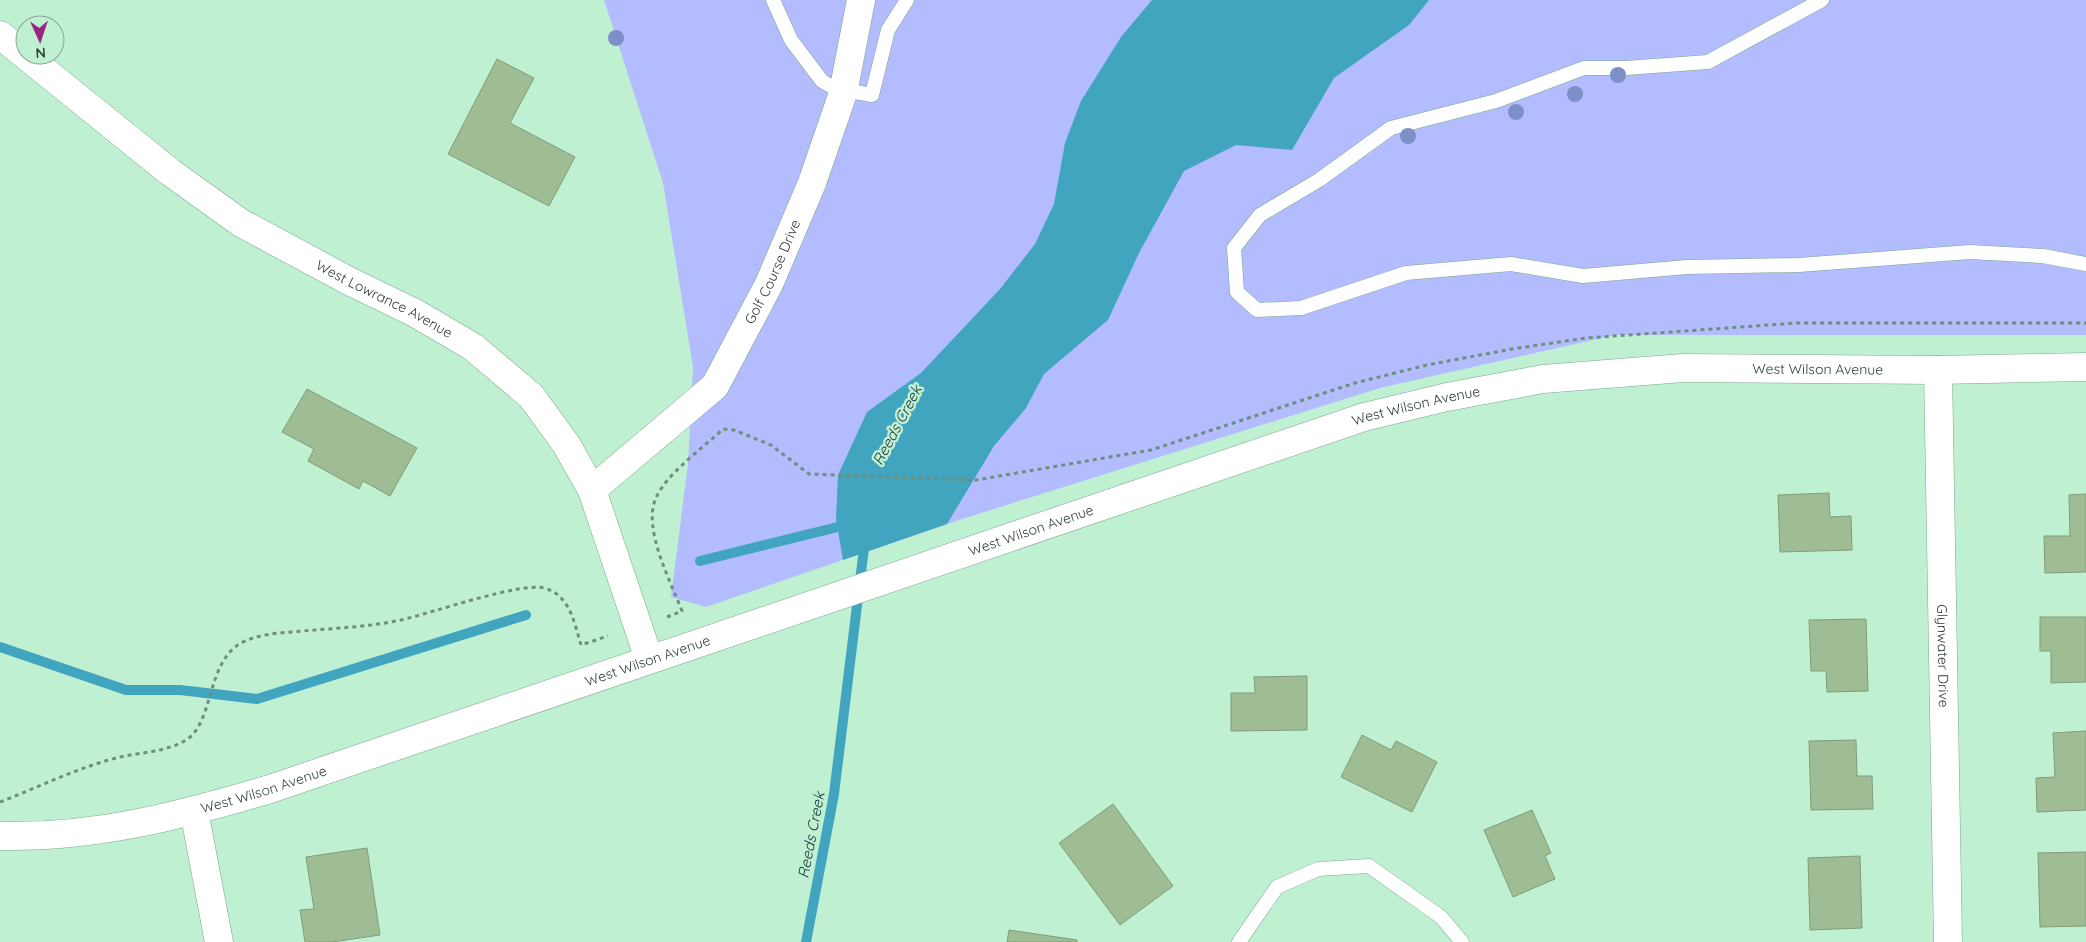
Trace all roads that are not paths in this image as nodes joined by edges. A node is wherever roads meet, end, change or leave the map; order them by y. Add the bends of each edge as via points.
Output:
1 (773, 0) edge
2 (861, 0) edge
3 (907, 0) edge
4 (1822, 0) edge
5 (0, 35) edge
6 (844, 91) junction
7 (2086, 264) edge
8 (2086, 368) edge
9 (1938, 370) junction
10 (592, 490) junction
11 (649, 659) junction
12 (194, 811) junction
13 (0, 836) edge
14 (218, 942) edge
15 (1238, 942) edge
16 (1462, 942) edge
17 (1948, 942) edge

1 - 6 lane via 791,40 822,81
2 - 6 street, Golf Course Drive
3 - 6 lane via 888,30 872,94
4 - 7 lane via 1708,62 1584,68 1496,101 1391,128 1319,180 1260,215 1234,248 1237,292 1257,310 1301,308 1406,272 1511,264 1583,276 1687,267 1798,265 1970,252 2043,256
5 - 10 street, West Lowrance Avenue via 170,172 241,223 349,282 415,313 473,347 530,396 566,444
6 - 10 street, Golf Course Drive via 812,183 769,284 715,386
8 - 9 street, West Wilson Avenue
9 - 11 street, West Wilson Avenue via 1683,368 1543,379 1457,396 1364,418
9 - 17 street, Glynwater Drive
10 - 11 street, West Lowrance Avenue
11 - 12 street, West Wilson Avenue via 270,789
12 - 13 street, West Wilson Avenue via 106,830
12 - 14 street
15 - 16 lane via 1277,887 1318,869 1369,866 1441,917

